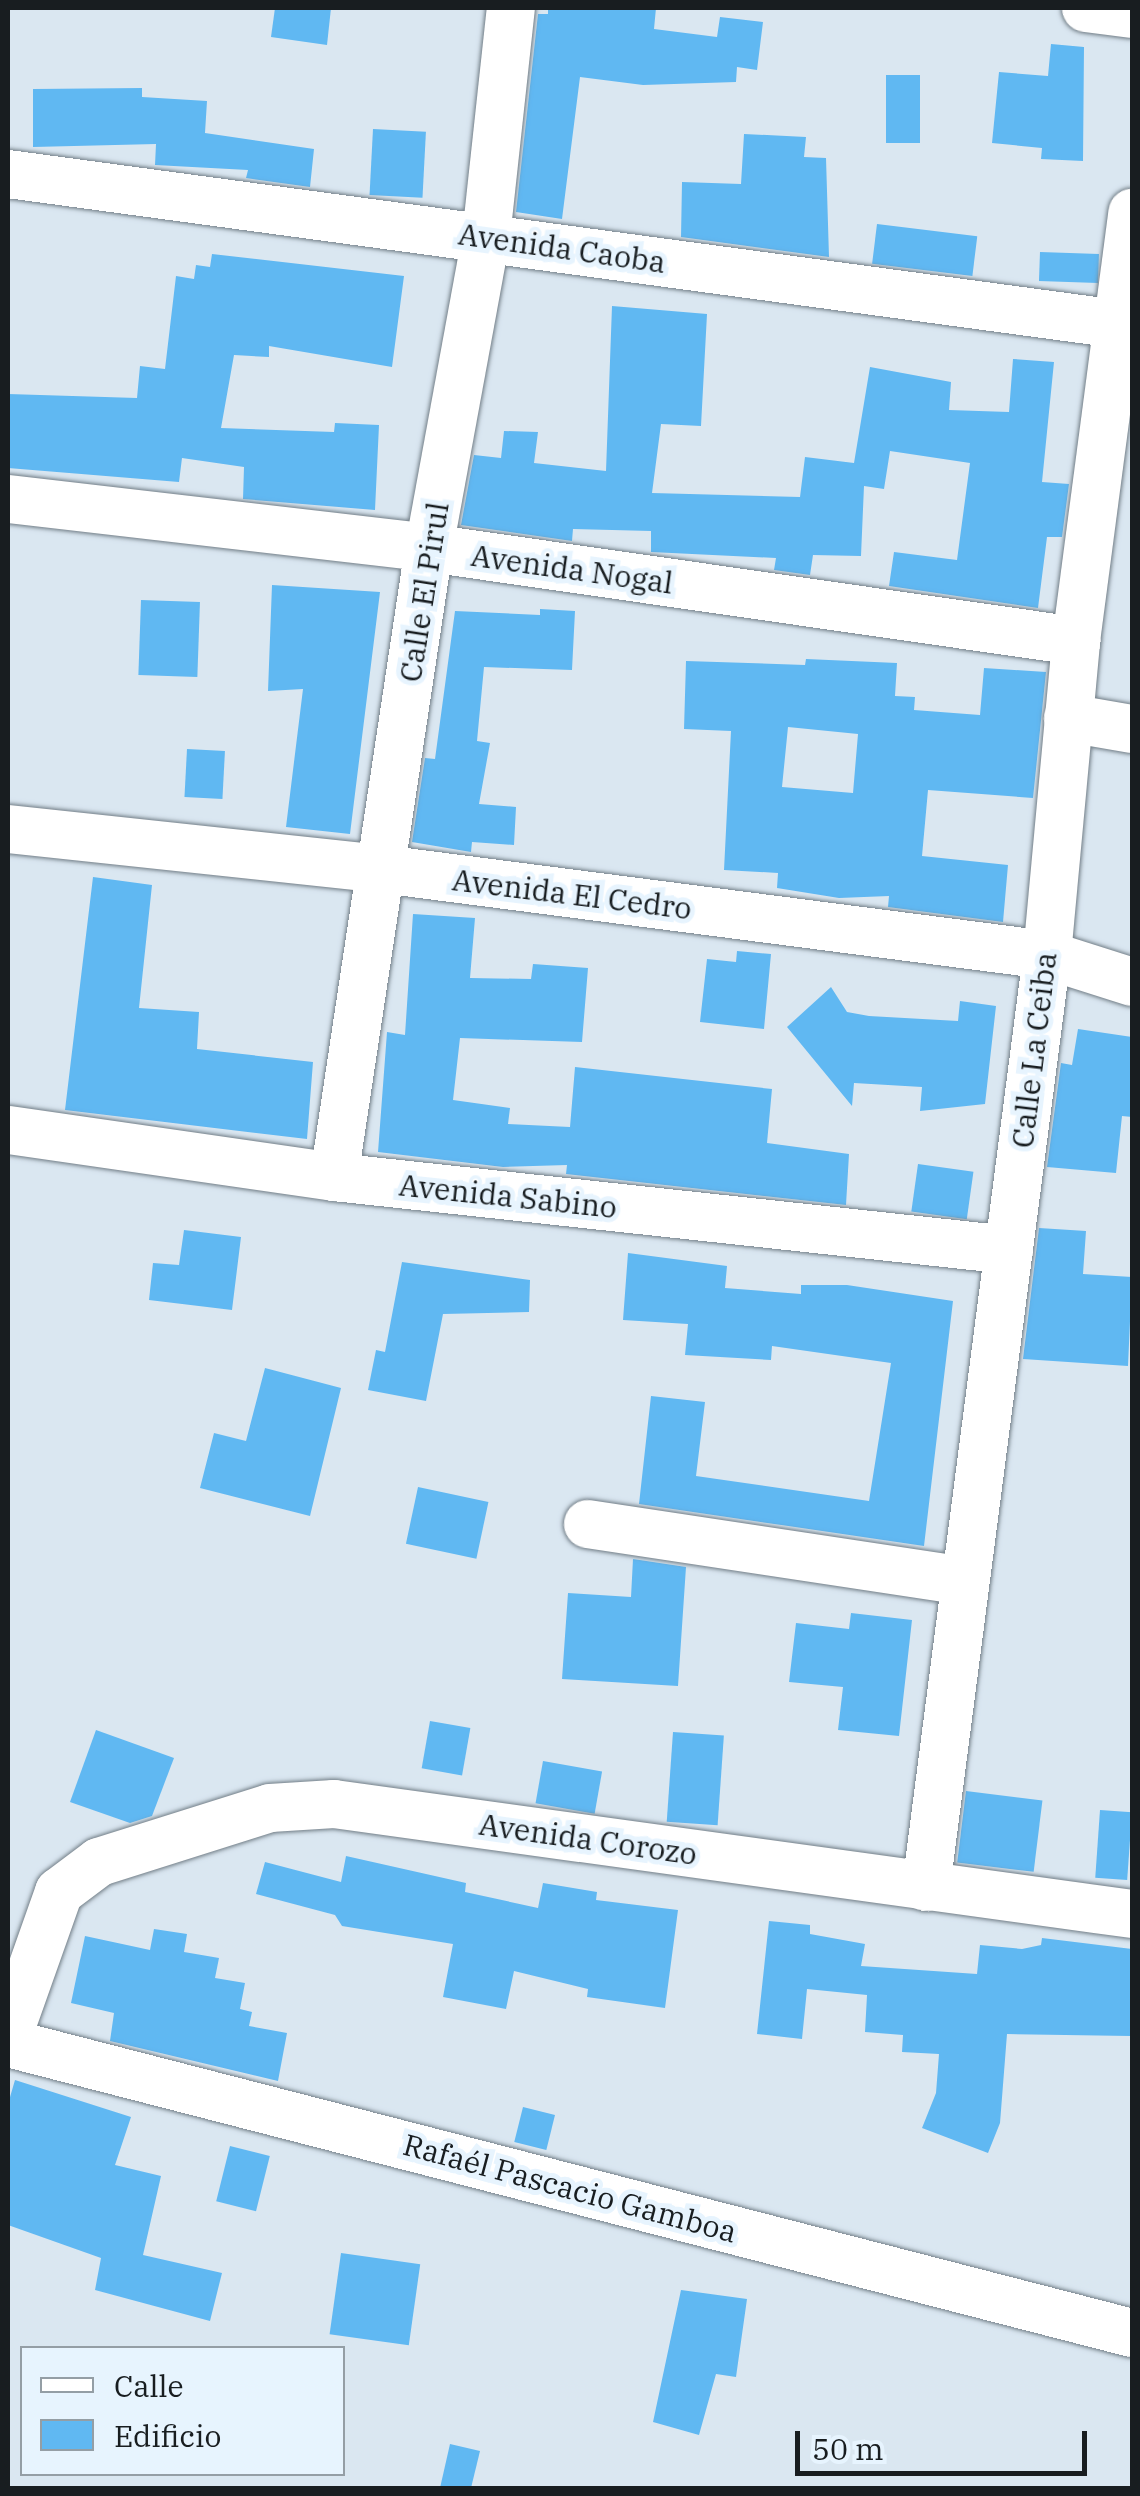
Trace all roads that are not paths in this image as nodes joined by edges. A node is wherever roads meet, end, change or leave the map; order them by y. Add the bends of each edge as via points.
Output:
1 (511, 8) edge
2 (1086, 8) edge
3 (1132, 14) edge
4 (8, 174) edge
5 (1132, 213) edge
6 (486, 238) junction
7 (1117, 324) junction
8 (8, 499) edge
9 (429, 548) junction
10 (1076, 641) junction
11 (1068, 718) junction
12 (1132, 728) edge
13 (8, 829) edge
14 (382, 869) junction
15 (1047, 955) junction
16 (1132, 982) edge
17 (8, 1130) edge
18 (334, 1177) junction
19 (1009, 1250) junction
20 (588, 1524) dead end
21 (963, 1581) junction
22 (926, 1887) junction
23 (1132, 1914) edge
24 (8, 2040) edge
25 (1132, 2333) edge

1 - 6 street, Calle El Pirul
2 - 3 street
4 - 6 street, Avenida Caoba
5 - 7 street, Calle La Ceiba
6 - 7 street, Avenida Caoba
6 - 9 street, Calle El Pirul
7 - 10 street, Calle La Ceiba
8 - 9 street, Avenida Nogal
9 - 10 street, Avenida Nogal
9 - 14 street, Calle El Pirul
10 - 11 street, Calle La Ceiba
11 - 12 street
11 - 15 street, Calle La Ceiba
13 - 14 street, Avenida El Cedro
14 - 15 street, Avenida El Cedro
14 - 18 street, Calle El Pirul
15 - 16 street, Avenida El Cedro
15 - 19 street, Calle La Ceiba
17 - 18 street, Avenida Sabino
18 - 19 street, Avenida Sabino
19 - 21 street, Calle La Ceiba
20 - 21 street
21 - 22 street, Calle La Ceiba
22 - 23 street, Avenida Corozo
22 - 24 street, Avenida Corozo via 334,1804 270,1808 99,1862 60,1892
24 - 25 street, Rafaél Pascacio Gamboa

